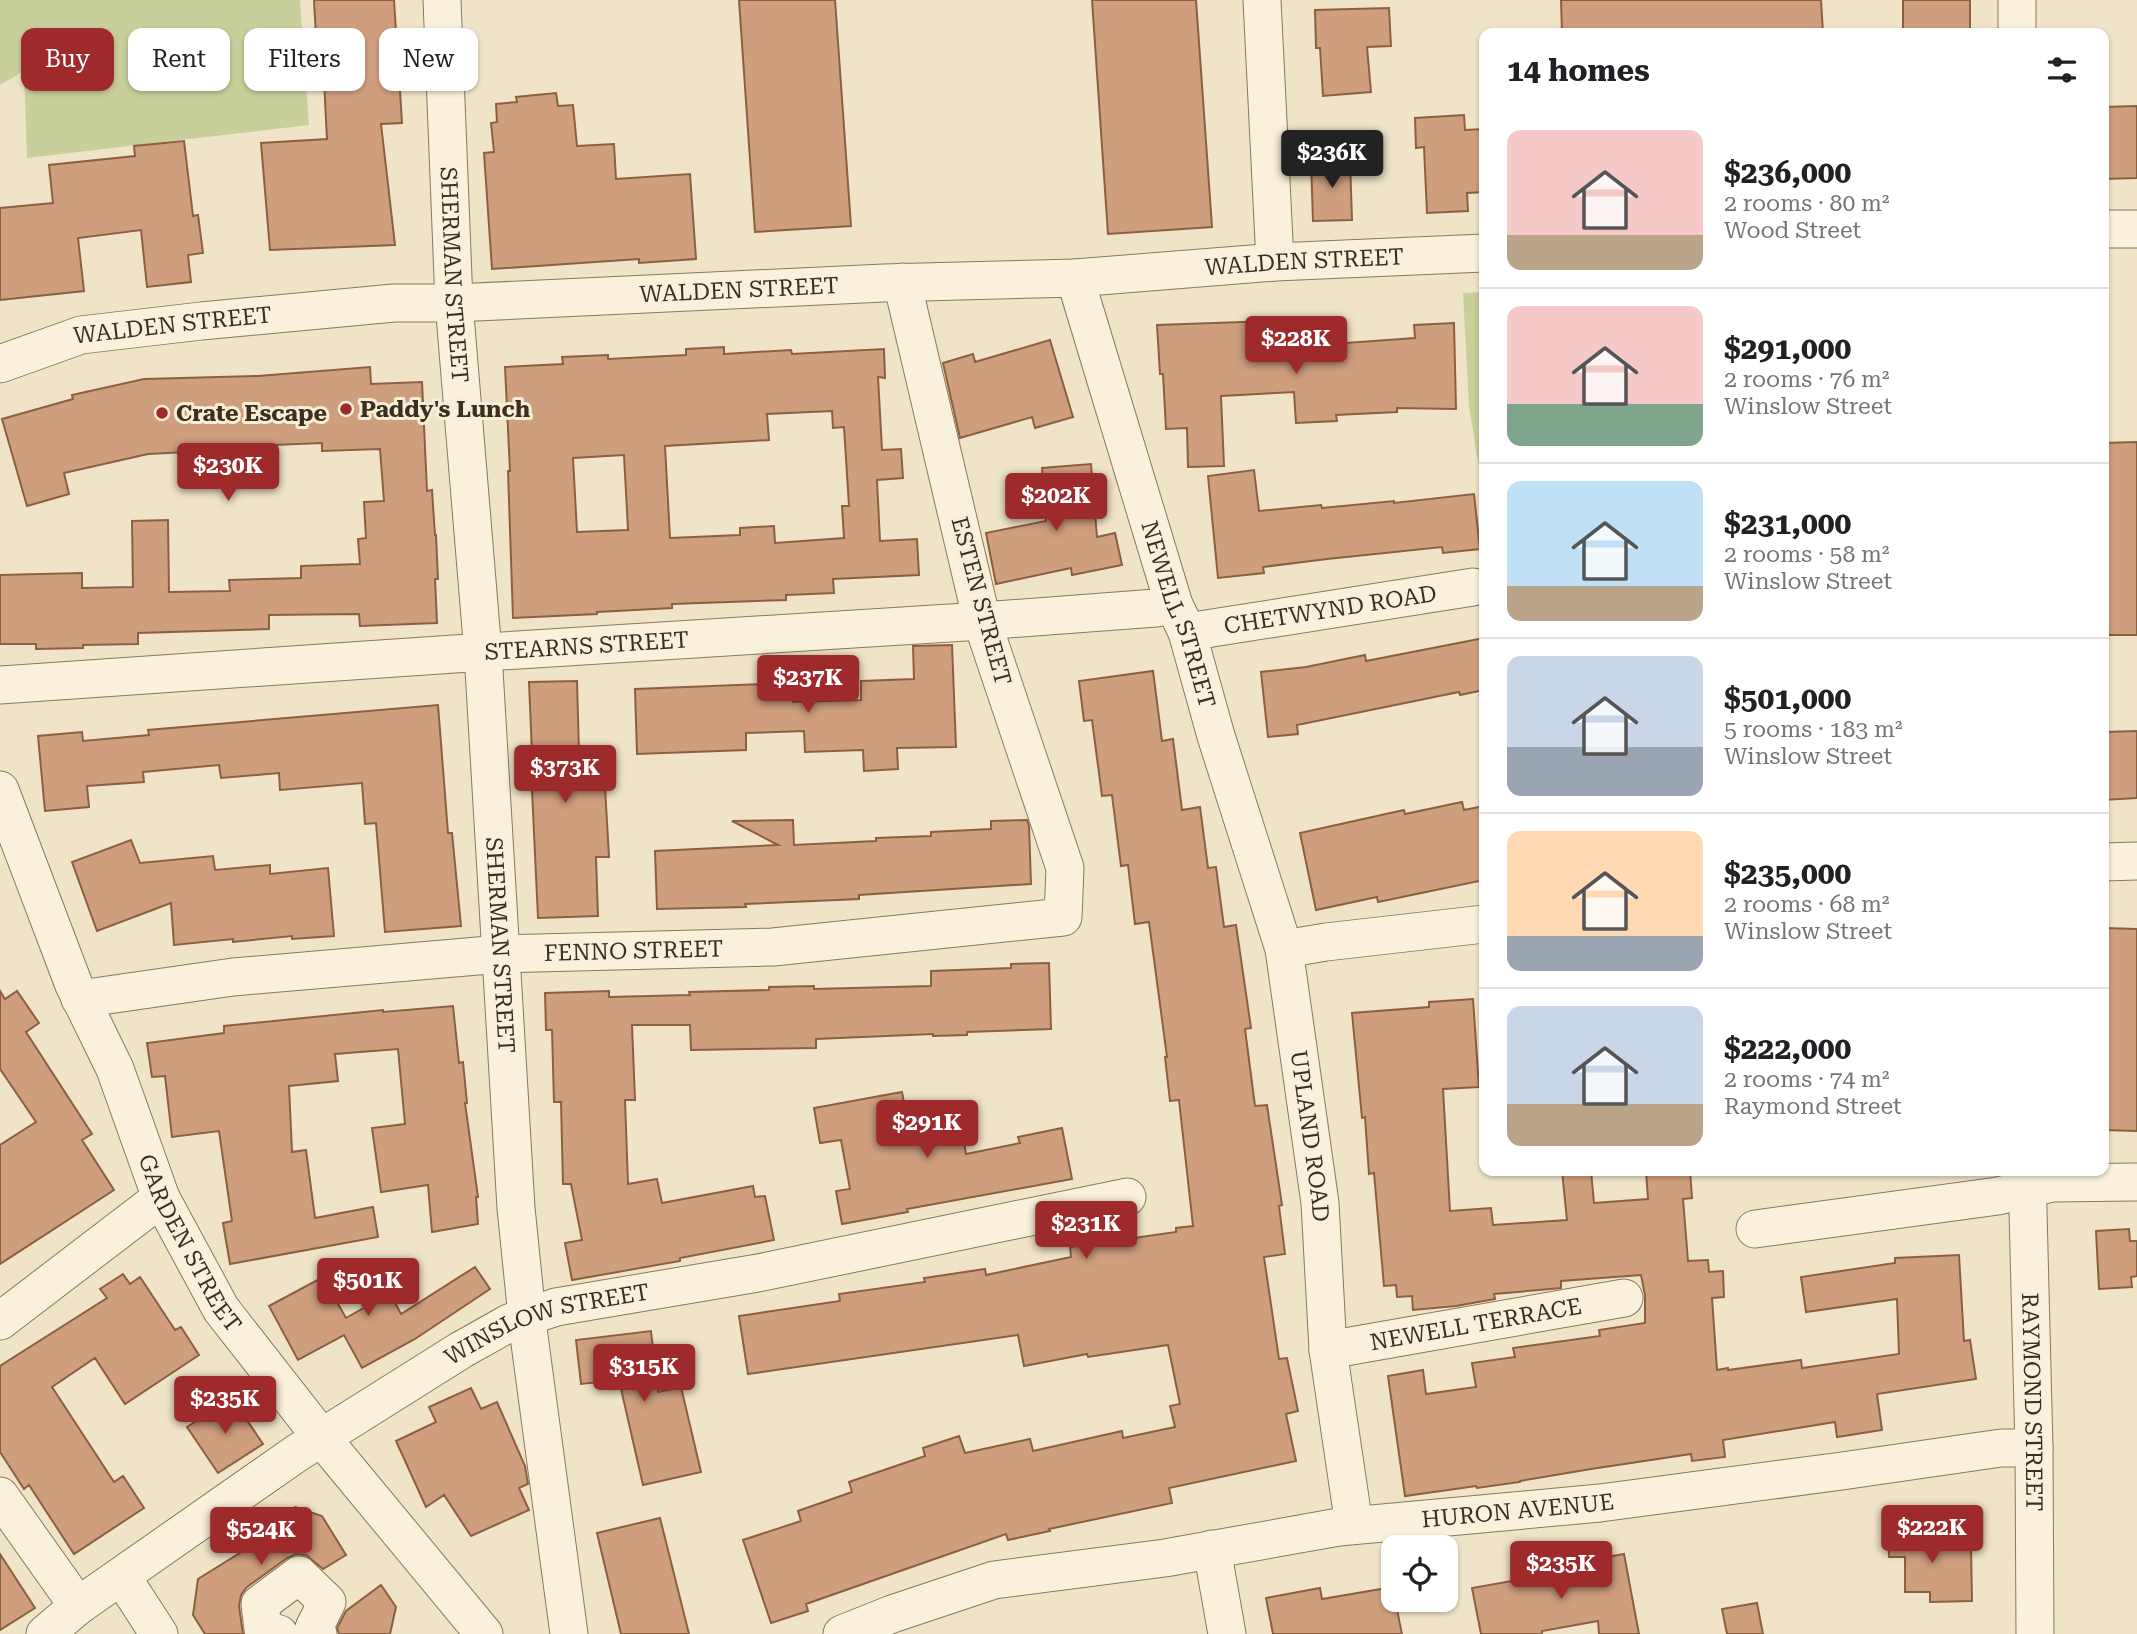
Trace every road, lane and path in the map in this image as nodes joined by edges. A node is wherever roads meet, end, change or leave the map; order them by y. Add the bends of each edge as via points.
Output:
1 (442, 0) edge
2 (1262, 0) edge
3 (2017, 0) edge
4 (2017, 28) edge
5 (2109, 229) edge
6 (2137, 229) edge
7 (1479, 253) edge
8 (1275, 262) junction
9 (1076, 278) junction
10 (902, 282) junction
11 (454, 303) junction
12 (0, 364) edge
13 (1473, 587) dead end
14 (1180, 618) junction
15 (982, 621) junction
16 (483, 653) junction
17 (0, 685) edge
18 (0, 790) edge
19 (10, 850) edge
20 (2137, 861) edge
21 (2109, 862) edge
22 (1063, 917) joint
23 (1479, 925) edge
24 (1284, 949) junction
25 (501, 954) junction
26 (80, 999) junction
27 (2027, 1180) edge
28 (2137, 1182) edge
29 (1127, 1197) dead end
30 (162, 1198) junction
31 (1755, 1229) dead end
32 (1624, 1298) dead end
33 (527, 1317) junction
34 (0, 1321) edge
35 (1328, 1350) junction
36 (321, 1437) junction
37 (2034, 1448) junction
38 (0, 1496) edge
39 (1354, 1525) junction
40 (1213, 1549) junction
41 (122, 1577) junction
42 (78, 1606) junction
43 (45, 1634) edge
44 (159, 1634) edge
45 (279, 1634) edge
46 (318, 1634) edge
47 (484, 1634) edge
48 (569, 1634) edge
49 (842, 1634) edge
50 (1227, 1634) edge
51 (2035, 1634) edge

1 - 11 street, SHERMAN STREET
2 - 8 street
3 - 4 street
5 - 6 street
7 - 8 street, WALDEN STREET
8 - 9 street, WALDEN STREET
9 - 10 street, WALDEN STREET
9 - 14 street, NEWELL STREET
10 - 11 street, WALDEN STREET
10 - 15 street, ESTEN STREET
11 - 12 street, WALDEN STREET via 394,303 81,335
11 - 16 street, SHERMAN STREET
13 - 14 street, CHETWYND ROAD
14 - 15 street, STEARNS STREET via 1156,608
14 - 24 street, NEWELL STREET
15 - 16 street, STEARNS STREET
15 - 22 street, ESTEN STREET via 1065,868
16 - 17 street, STEARNS STREET
16 - 25 street, SHERMAN STREET
18 - 19 street, GARDEN STREET
19 - 26 street, GARDEN STREET
20 - 21 street
22 - 25 street, FENNO STREET via 773,947
23 - 24 street
24 - 35 street, UPLAND ROAD via 1320,1203
25 - 26 street, FENNO STREET via 233,977
25 - 33 street, SHERMAN STREET
26 - 30 street, GARDEN STREET via 115,1069
27 - 28 street
27 - 31 street via 1998,1196
27 - 37 street, RAYMOND STREET
29 - 33 street, WINSLOW STREET via 758,1273 556,1307
30 - 34 street
30 - 36 street, GARDEN STREET via 221,1309
32 - 35 street, NEWELL TERRACE
33 - 36 street, WINSLOW STREET via 461,1350
33 - 48 street, SHERMAN STREET
35 - 39 street, UPLAND ROAD
36 - 41 street, WINSLOW STREET
36 - 47 street, GARDEN STREET
37 - 39 street, HURON AVENUE via 2001,1448 1600,1503
37 - 51 street, RAYMOND STREET
38 - 42 street
39 - 40 street, HURON AVENUE
40 - 49 street, HURON AVENUE via 994,1580
40 - 50 street
41 - 42 street, WINSLOW STREET
41 - 44 street
42 - 43 street, WINSLOW STREET
45 - 46 street via 263,1629 260,1604 299,1575 327,1602 314,1628

